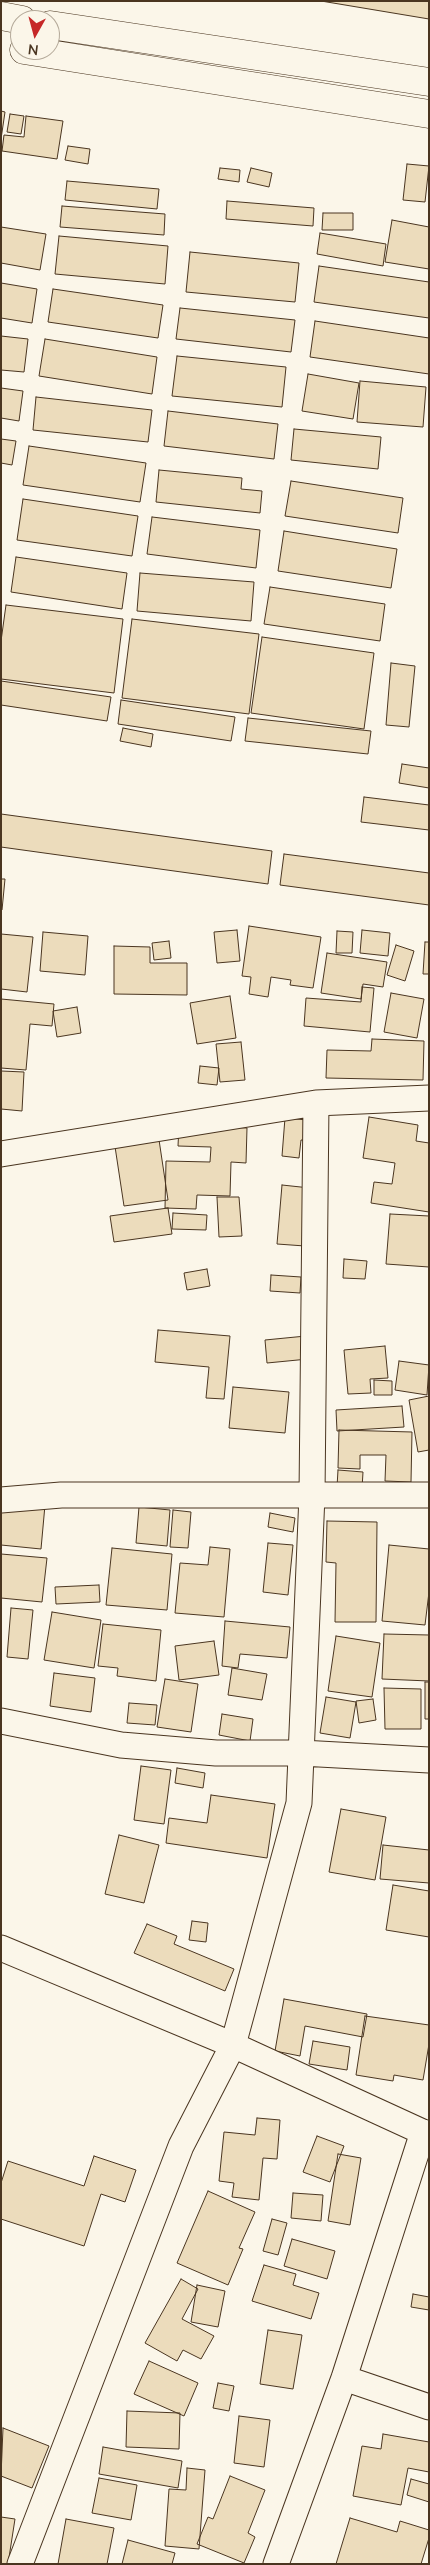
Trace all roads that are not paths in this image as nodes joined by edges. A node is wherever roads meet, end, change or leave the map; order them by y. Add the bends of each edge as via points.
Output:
1 (60, 26) edge
2 (60, 56) edge
3 (429, 82) edge
4 (429, 114) edge
5 (429, 1098) edge
6 (316, 1103) junction
7 (1, 1154) edge
8 (312, 1495) junction
9 (429, 1495) edge
10 (1, 1500) edge
11 (1, 1721) edge
12 (301, 1753) junction
13 (429, 1760) edge
14 (1, 1948) edge
15 (233, 2045) junction
16 (426, 2133) edge
17 (344, 2378) junction
18 (429, 2408) edge
19 (20, 2564) edge
20 (276, 2564) edge

1 - 3 main road
2 - 4 main road
5 - 6 street
6 - 7 street
6 - 8 street
8 - 9 street
8 - 10 street via 61,1495
8 - 12 street
11 - 12 street via 121,1745 216,1753
12 - 13 street
12 - 15 street via 299,1803
14 - 15 street
15 - 16 street
15 - 19 street via 182,2146
16 - 17 street
17 - 18 street
17 - 20 street

